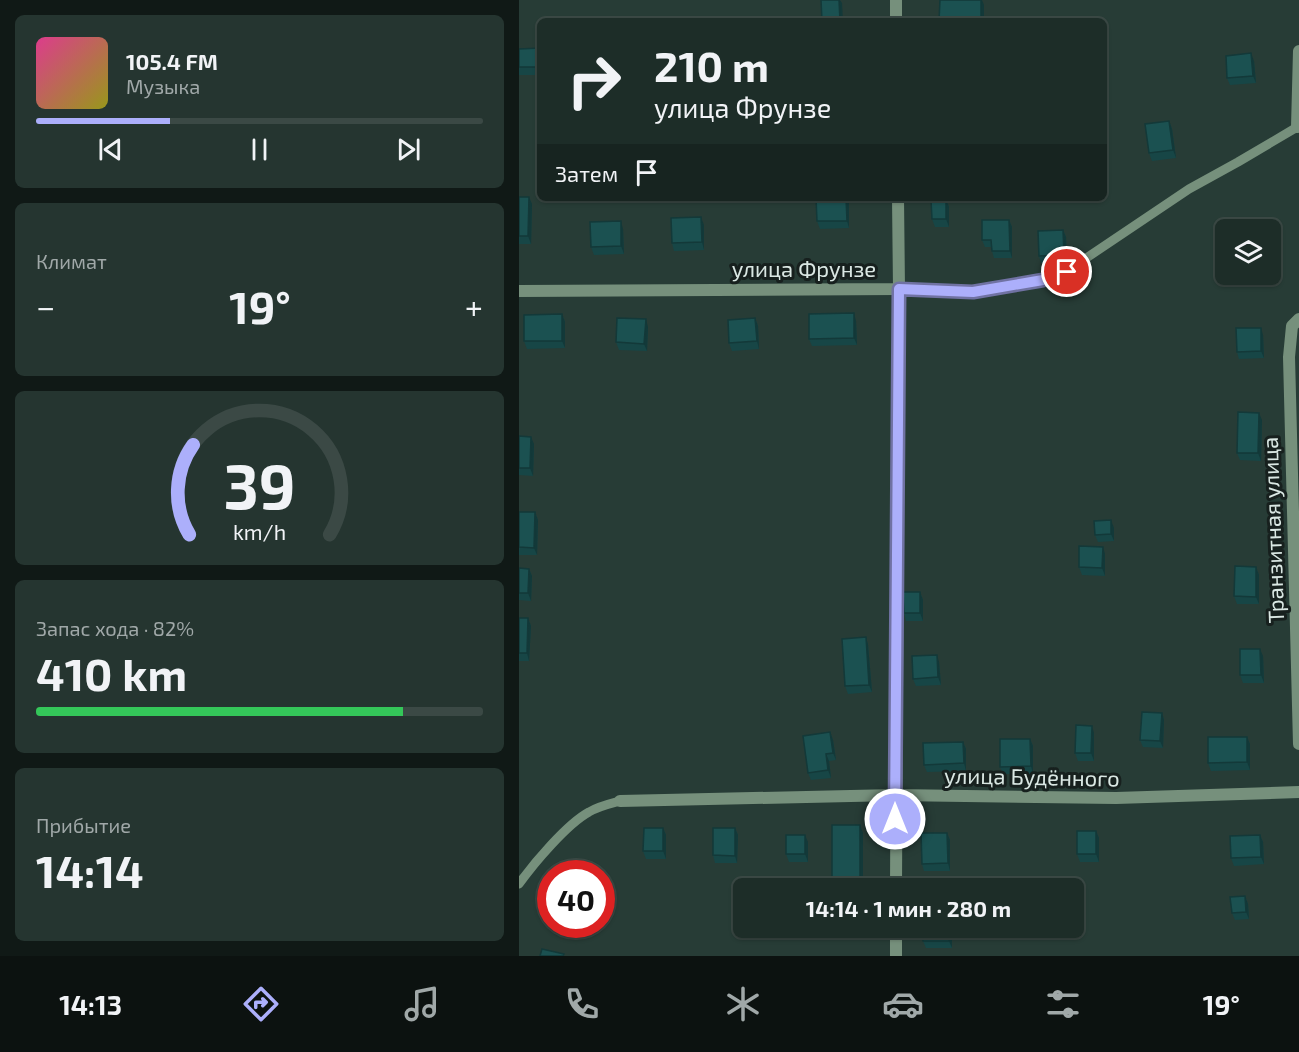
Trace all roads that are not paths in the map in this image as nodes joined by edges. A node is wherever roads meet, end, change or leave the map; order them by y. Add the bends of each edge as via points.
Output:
1 (896, 0) edge
2 (896, 18) edge
3 (1299, 51) edge
4 (1298, 126) edge
5 (898, 201) edge
6 (899, 289) junction
7 (519, 291) edge
8 (1299, 319) edge
9 (1299, 744) edge
10 (1299, 792) edge
11 (895, 795) junction
12 (620, 801) joint
13 (896, 878) edge
14 (519, 884) edge
15 (896, 938) edge
16 (896, 956) edge

1 - 2 street
3 - 4 street
4 - 6 lane, улица Фрунзе via 1189,189 1067,272 973,292
5 - 6 street
6 - 7 street, улица Фрунзе
6 - 11 street
8 - 9 street, Транзитная улица via 1292,326 1289,357
10 - 11 street, улица Будённого via 1116,798
11 - 12 street, улица Будённого
11 - 13 street
12 - 14 lane via 587,813 574,823
15 - 16 street

